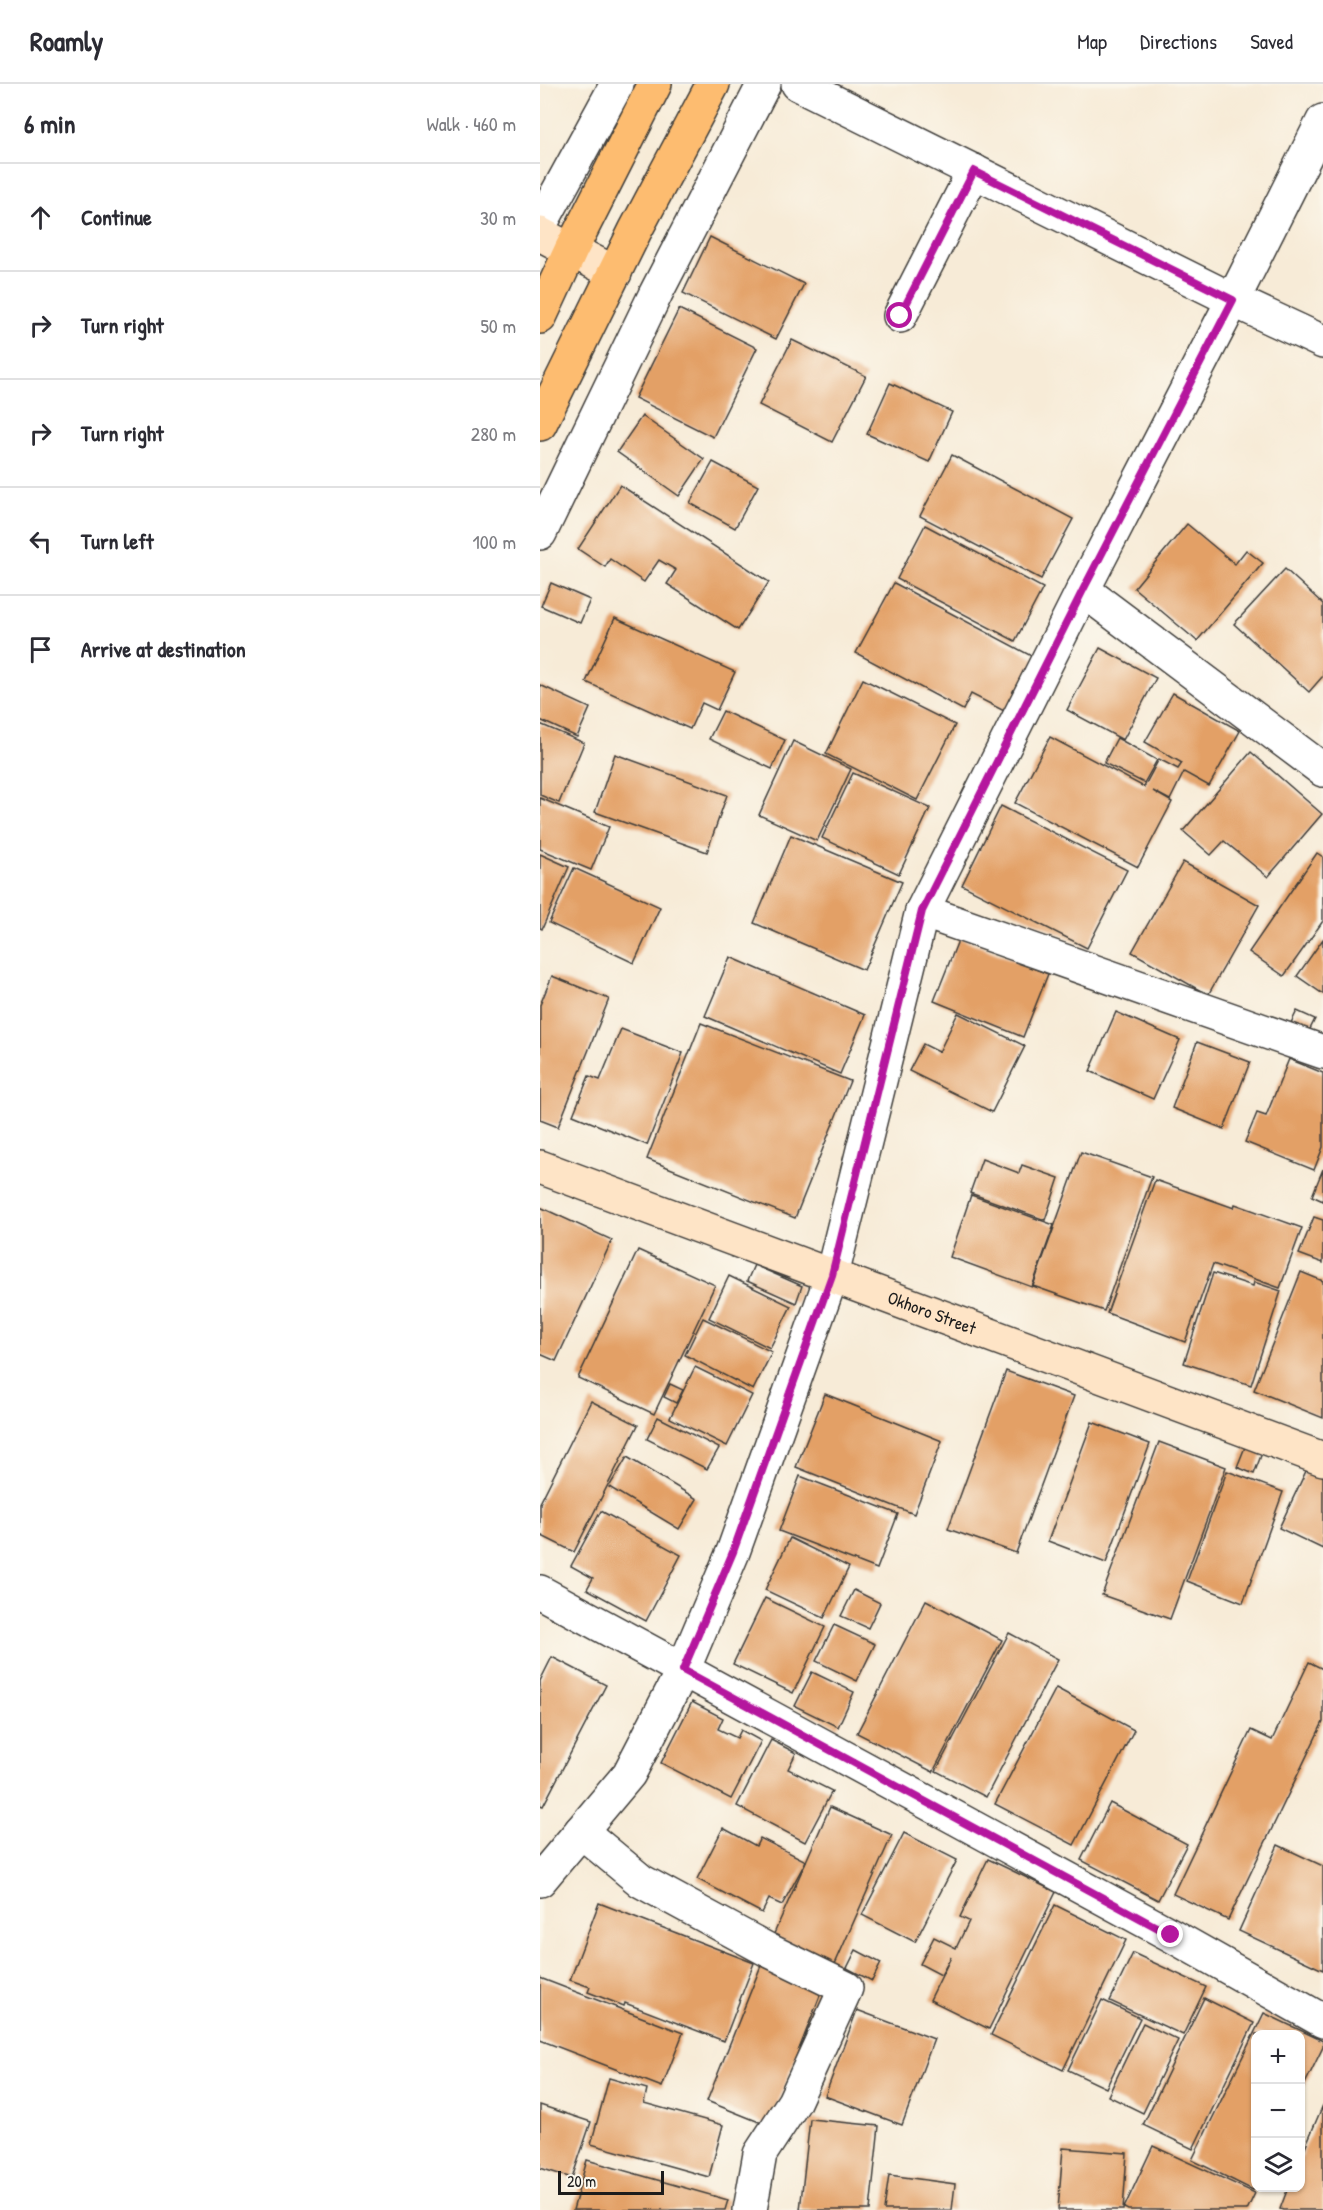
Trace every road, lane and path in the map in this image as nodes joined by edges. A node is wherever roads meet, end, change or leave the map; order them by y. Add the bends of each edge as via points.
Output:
1 (617, 84) edge
2 (655, 84) edge
3 (713, 84) edge
4 (764, 84) edge
5 (798, 84) edge
6 (1323, 121) edge
7 (974, 171) junction
8 (540, 225) edge
9 (540, 234) edge
10 (571, 250) junction
11 (615, 273) junction
12 (1233, 300) junction
13 (900, 316) dead end
14 (540, 317) edge
15 (1323, 342) edge
16 (540, 424) edge
17 (540, 533) edge
18 (1083, 590) junction
19 (1323, 770) edge
20 (922, 911) junction
21 (1323, 1052) edge
22 (540, 1167) edge
23 (832, 1275) junction
24 (1323, 1459) edge
25 (540, 1592) edge
26 (683, 1670) junction
27 (581, 1831) junction
28 (540, 1880) edge
29 (1323, 2021) edge
30 (750, 2210) edge

1 - 8 street
2 - 10 highway
3 - 11 highway
4 - 17 street via 656,293
5 - 7 street
6 - 12 street
7 - 12 street
7 - 13 street
9 - 10 street
10 - 11 street
10 - 14 highway
11 - 16 highway
12 - 15 street
12 - 18 street
18 - 19 street
18 - 20 street
20 - 21 street
20 - 23 street
22 - 23 street, Okhoro Street
23 - 24 street, Okhoro Street
23 - 26 street via 733,1552
25 - 26 street
26 - 27 street via 629,1774
26 - 29 street
27 - 28 street
27 - 30 street via 641,1881 846,1988 794,2102 760,2154

